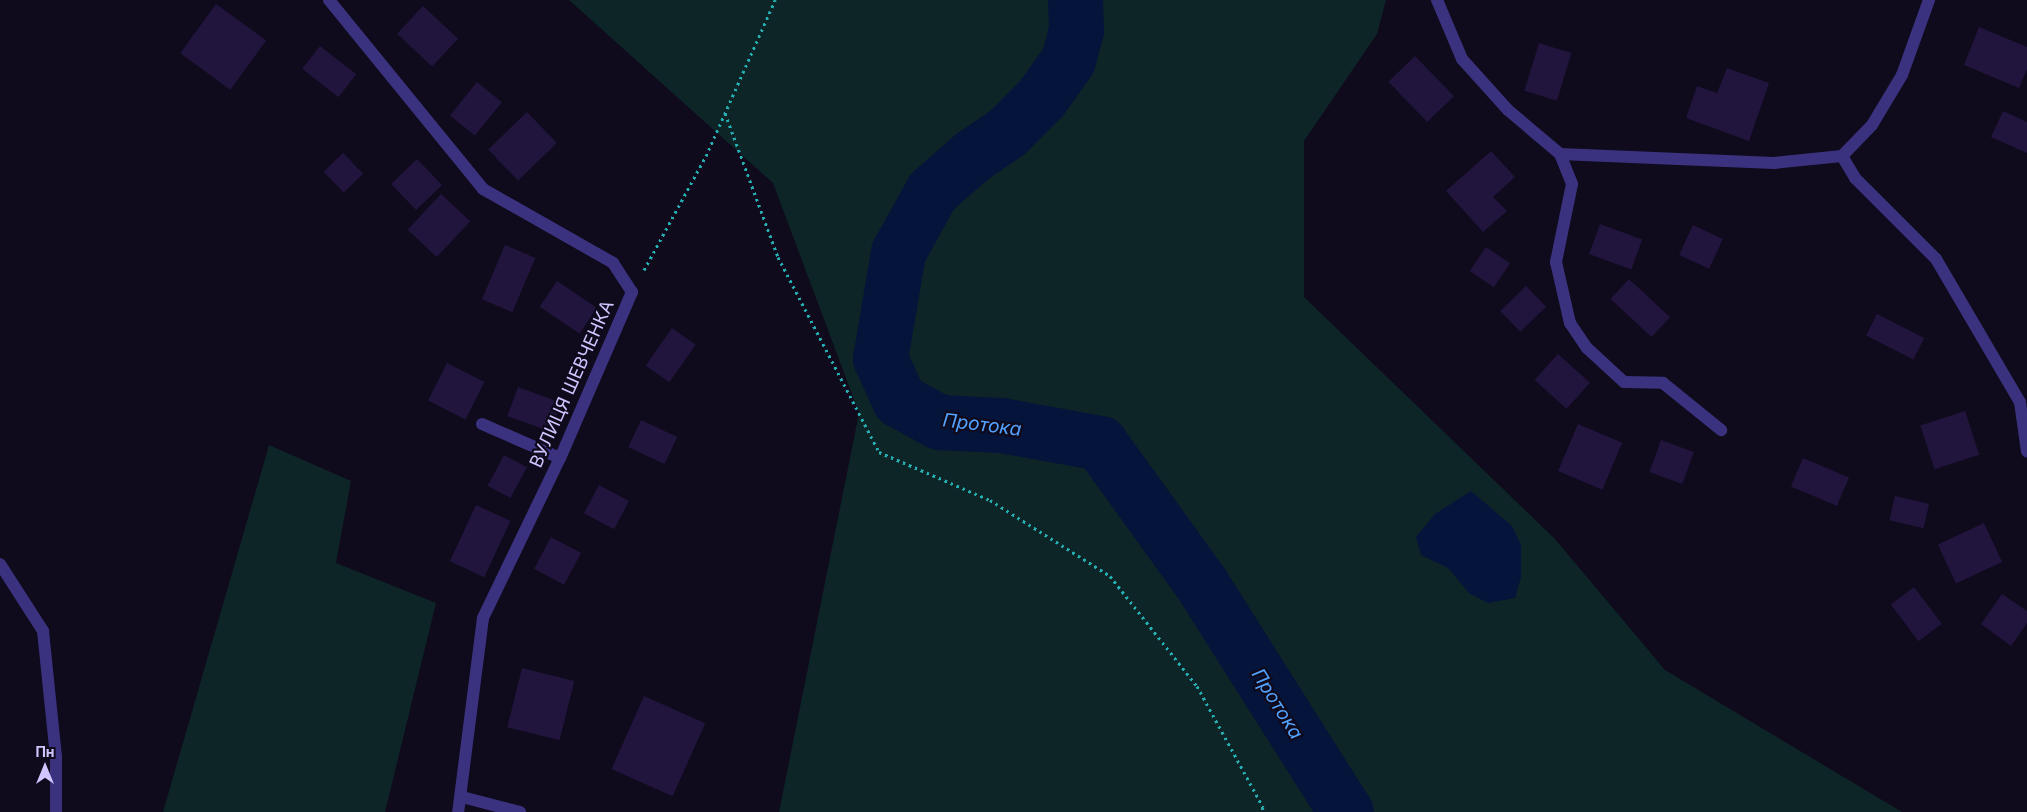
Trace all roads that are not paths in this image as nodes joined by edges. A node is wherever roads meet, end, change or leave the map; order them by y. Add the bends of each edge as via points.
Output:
1 (329, 0) edge
2 (1437, 0) edge
3 (1928, 0) edge
4 (1560, 154) junction
5 (1842, 156) junction
6 (482, 424) dead end
7 (1721, 430) dead end
8 (2027, 452) edge
9 (560, 458) junction
10 (0, 564) edge
11 (462, 797) junction
12 (56, 812) edge
13 (458, 812) edge
14 (520, 812) edge

1 - 9 street, ВУЛИЦЯ ШЕВЧЕНКА via 483,189 612,263 632,292
2 - 4 street via 1462,59 1508,110
3 - 5 street via 1902,75 1872,125
4 - 5 street via 1774,163
4 - 7 street via 1572,184 1556,262 1570,323 1587,348 1624,382 1663,383
5 - 8 street via 1855,178 1936,259 2020,402
6 - 9 street
9 - 11 street, ВУЛИЦЯ ШЕВЧЕНКА via 482,618
10 - 12 street via 42,631 56,757
11 - 13 street, ВУЛИЦЯ ШЕВЧЕНКА
11 - 14 street

